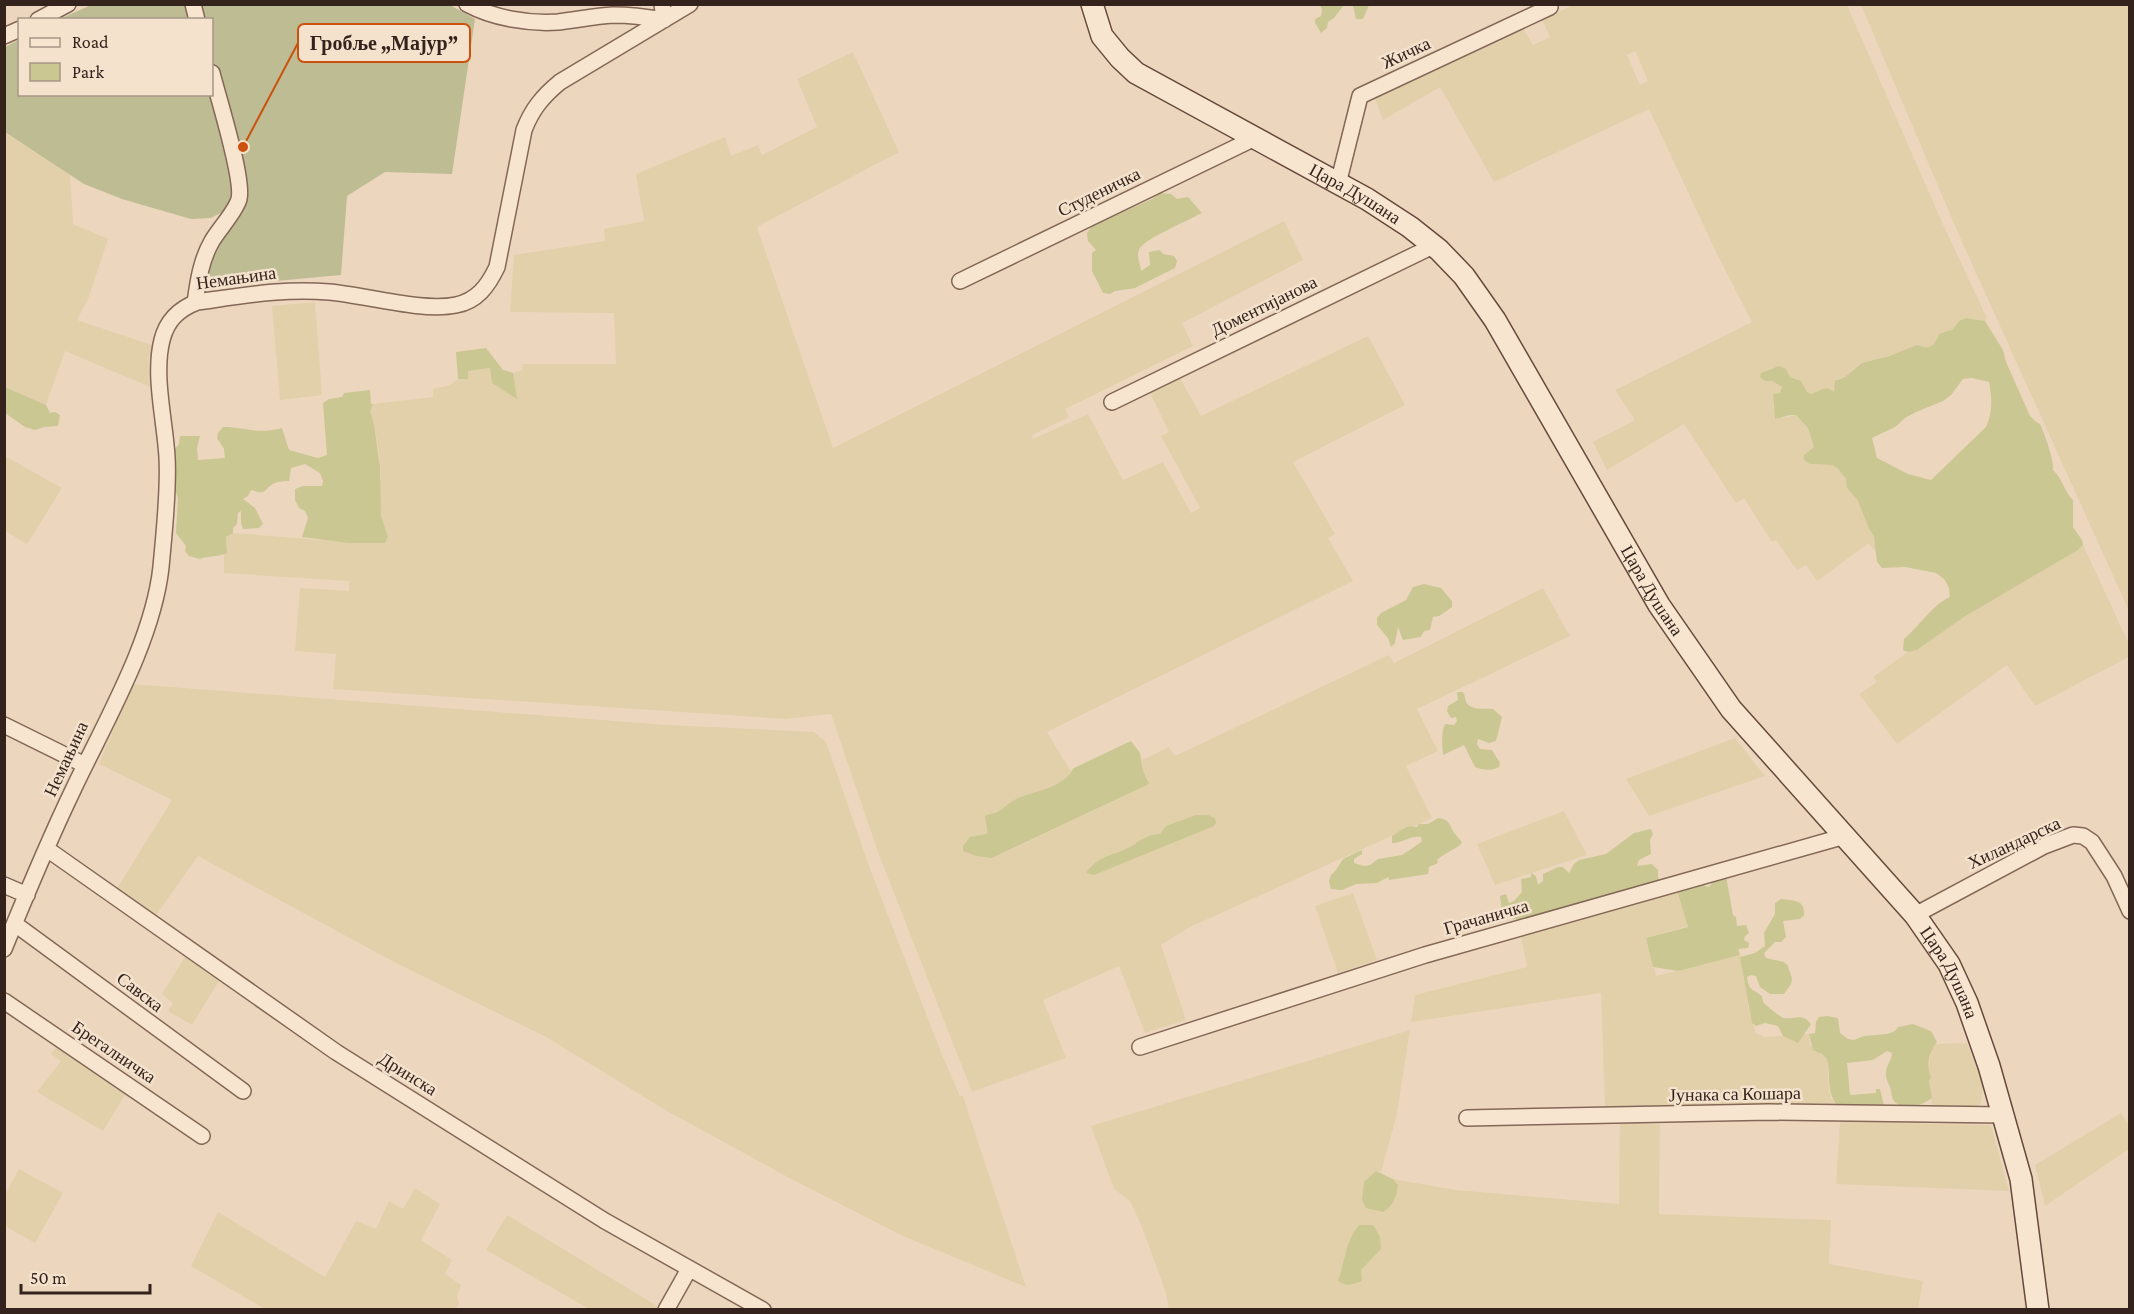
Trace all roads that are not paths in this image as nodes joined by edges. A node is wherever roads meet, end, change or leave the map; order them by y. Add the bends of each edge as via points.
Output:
1 (68, 4) edge
2 (467, 4) edge
3 (690, 4) edge
4 (1092, 4) edge
5 (1550, 7) dead end
6 (663, 12) edge
7 (42, 18) edge
8 (18, 30) edge
9 (4, 36) edge
10 (213, 78) edge
11 (1255, 138) junction
12 (1338, 184) junction
13 (1433, 246) junction
14 (960, 281) dead end
15 (195, 303) junction
16 (1112, 402) dead end
17 (4, 725) edge
18 (85, 765) junction
19 (1845, 836) junction
20 (46, 849) junction
21 (4, 885) edge
22 (27, 895) junction
23 (2130, 911) edge
24 (1915, 915) junction
25 (15, 924) junction
26 (4, 949) edge
27 (4, 1001) edge
28 (1140, 1047) dead end
29 (243, 1091) dead end
30 (2003, 1115) junction
31 (1467, 1118) dead end
32 (202, 1136) dead end
33 (689, 1269) junction
34 (666, 1310) edge
35 (763, 1310) edge
36 (2038, 1310) edge

1 - 7 street
2 - 6 street via 527,21
3 - 6 street, Немањина
4 - 11 street, Цара Душана via 1102,36 1136,73
5 - 12 street, Жичка via 1360,96
6 - 15 street, Немањина via 560,82 531,112 497,267 475,298 434,307 299,290
8 - 9 street
10 - 15 street via 232,151 239,198 210,243
11 - 12 street, Цара Душана
11 - 14 street, Студеничка
12 - 13 street, Цара Душана via 1410,227
13 - 16 street, Доментијанова
13 - 19 street, Цара Душана via 1464,276 1495,320 1659,605 1731,709
15 - 18 street, Немањина via 174,315 161,340 159,373 167,459 161,567 154,607 136,656
17 - 18 street
18 - 20 street, Немањина
19 - 24 street, Цара Душана
19 - 28 street, Грачаничка via 1425,955
20 - 22 street, Немањина
20 - 33 street, Дринска via 336,1052 595,1215
21 - 22 street
22 - 25 street, Немањина
23 - 24 street, Хиландарска via 2092,842 2073,835 2044,846
24 - 30 street, Цара Душана via 1949,964 1967,1003
25 - 26 street, Немањина
25 - 29 street, Савска
27 - 32 street, Брегалничка
30 - 31 street, Јунака са Кошара via 1769,1112
30 - 36 street, Цара Душана via 2021,1179
33 - 34 street
33 - 35 street, Дринска

